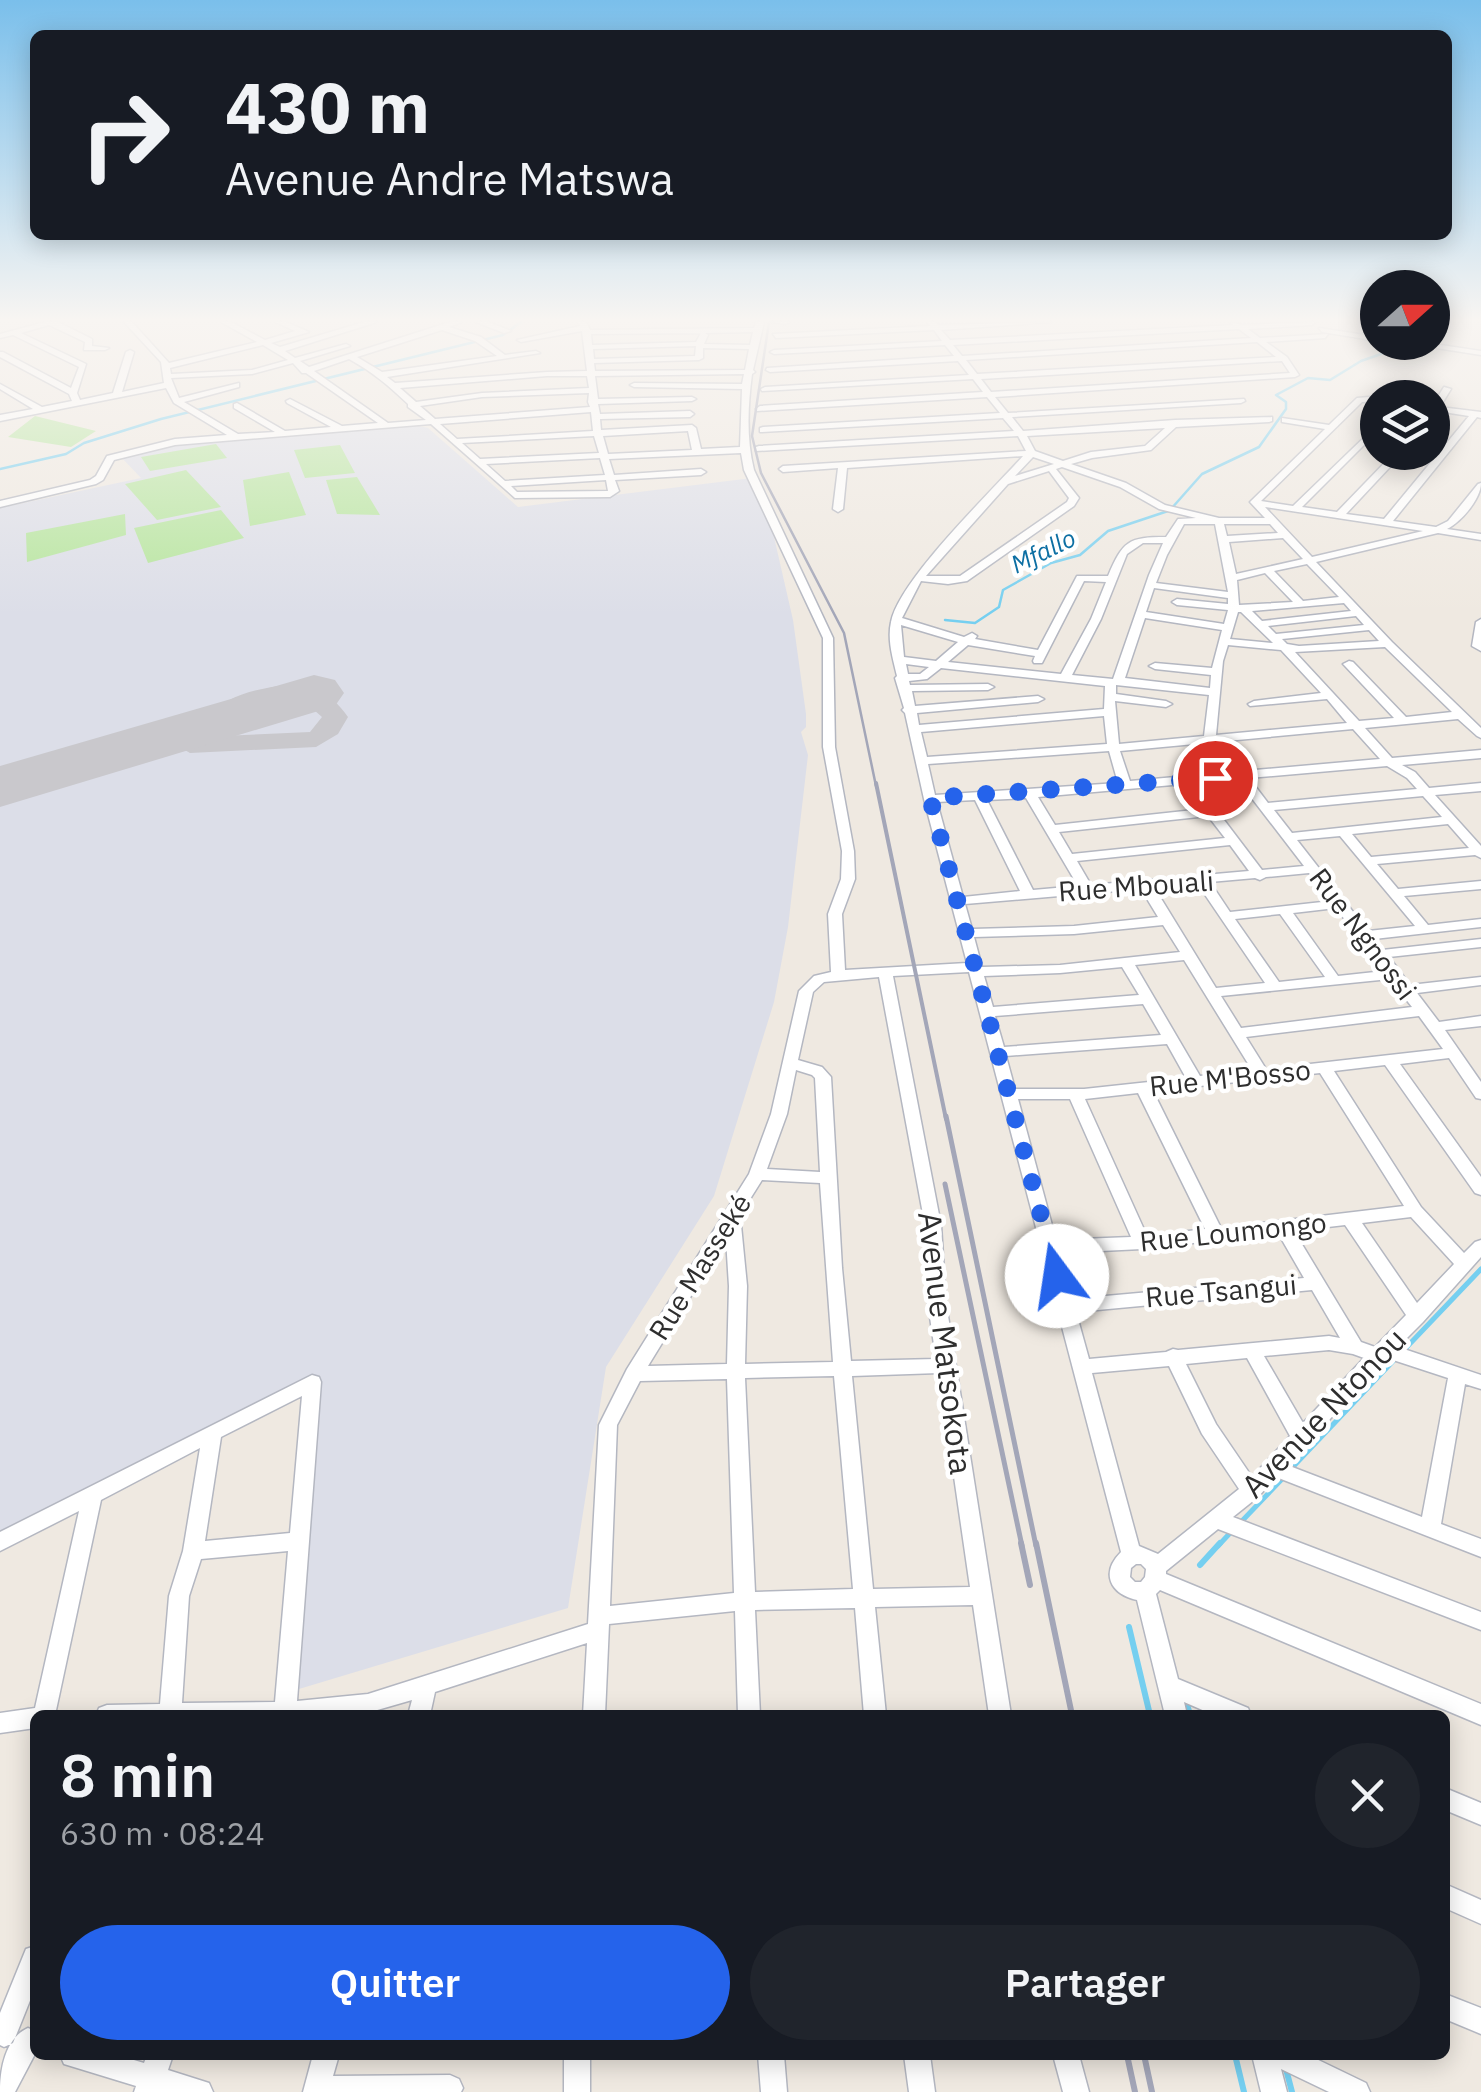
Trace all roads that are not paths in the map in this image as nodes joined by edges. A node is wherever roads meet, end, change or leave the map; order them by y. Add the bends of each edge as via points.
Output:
1 (208, 420) edge
2 (261, 420) edge
3 (324, 420) edge
4 (377, 420) edge
5 (430, 420) edge
6 (473, 420) edge
7 (595, 420) edge
8 (743, 420) edge
9 (802, 420) edge
10 (934, 420) edge
11 (1010, 420) edge
12 (1187, 420) edge
13 (1252, 420) edge
14 (1284, 420) dead end
15 (1342, 420) edge
16 (1474, 420) edge
17 (1190, 422) junction
18 (434, 423) junction
19 (1174, 423) junction
20 (386, 426) junction
21 (340, 428) junction
22 (802, 428) junction
23 (1331, 428) junction
24 (763, 430) dead end
25 (597, 431) junction
26 (282, 432) junction
27 (1020, 433) junction
28 (236, 437) junction
29 (458, 441) junction
30 (1360, 444) edge
31 (802, 447) junction
32 (696, 448) junction
33 (759, 449) dead end
34 (743, 450) junction
35 (603, 453) junction
36 (1031, 453) junction
37 (480, 462) junction
38 (1066, 464) junction
39 (843, 465) junction
40 (1050, 468) junction
41 (783, 469) dead end
42 (1383, 470) edge
43 (700, 472) dead end
44 (610, 475) junction
45 (1008, 481) junction
46 (503, 484) junction
47 (1481, 486) edge
48 (1256, 502) junction
49 (0, 504) edge
50 (1295, 509) junction
51 (838, 510) dead end
52 (1339, 516) junction
53 (1273, 521) junction
54 (1220, 522) junction
55 (1384, 524) junction
56 (1436, 531) junction
57 (1285, 535) junction
58 (1224, 538) junction
59 (1481, 538) edge
60 (1171, 540) junction
61 (1310, 562) junction
62 (1268, 570) junction
63 (918, 578) junction
64 (1232, 578) junction
65 (1110, 579) junction
66 (1152, 586) junction
67 (1345, 600) junction
68 (1178, 602) dead end
69 (1301, 604) junction
70 (1237, 605) junction
71 (1358, 613) junction
72 (1143, 615) junction
73 (896, 620) junction
74 (1481, 622) edge
75 (1260, 624) junction
76 (1372, 627) junction
77 (1230, 628) junction
78 (970, 638) junction
79 (1273, 638) junction
80 (1223, 642) junction
81 (1388, 644) junction
82 (1285, 648) junction
83 (1480, 648) edge
84 (1041, 654) junction
85 (898, 660) junction
86 (942, 664) junction
87 (1349, 664) dead end
88 (1155, 666) dead end
89 (1216, 672) junction
90 (1034, 674) junction
91 (1065, 678) junction
92 (902, 683) junction
93 (988, 686) dead end
94 (1113, 687) junction
95 (1215, 692) junction
96 (1327, 696) junction
97 (1038, 698) dead end
98 (1166, 704) dead end
99 (1254, 704) dead end
100 (908, 710) junction
101 (1106, 712) junction
102 (1460, 716) junction
103 (1404, 722) junction
104 (1356, 726) junction
105 (913, 729) junction
106 (1481, 734) edge
107 (1210, 740) junction
108 (1110, 746) junction
109 (1481, 754) edge
110 (921, 761) junction
111 (1390, 763) junction
112 (1241, 776) junction
113 (1188, 781) junction
114 (1125, 786) junction
115 (1481, 788) edge
116 (1030, 794) junction
117 (1427, 794) junction
118 (979, 796) junction
119 (930, 798) junction
120 (1267, 808) junction
121 (1213, 812) junction
122 (1452, 820) junction
123 (1052, 829) junction
124 (1343, 831) junction
125 (1289, 836) junction
126 (1234, 841) junction
127 (1480, 852) edge
128 (1070, 858) junction
129 (1367, 861) junction
130 (1314, 868) junction
131 (1260, 876) junction
132 (1202, 881) junction
133 (1481, 885) edge
134 (1146, 886) junction
135 (1088, 892) junction
136 (1028, 893) junction
137 (1395, 893) junction
138 (958, 900) junction
139 (1340, 904) junction
140 (1284, 910) junction
141 (1227, 916) junction
142 (1167, 920) junction
143 (1481, 923) edge
144 (1424, 929) junction
145 (968, 934) junction
146 (1365, 936) junction
147 (1481, 943) edge
148 (1380, 954) junction
149 (1189, 955) junction
150 (1126, 963) junction
151 (976, 969) junction
152 (885, 972) junction
153 (1395, 974) junction
154 (838, 975) junction
155 (1334, 980) junction
156 (1481, 981) edge
157 (1275, 987) junction
158 (1406, 990) junction
159 (1212, 994) junction
160 (1149, 999) junction
161 (1421, 1010) junction
162 (987, 1012) junction
163 (1481, 1021) edge
164 (1435, 1028) junction
165 (1237, 1033) junction
166 (1172, 1039) junction
167 (999, 1052) junction
168 (1451, 1053) junction
169 (1390, 1061) junction
170 (792, 1063) junction
171 (1324, 1068) junction
172 (1262, 1074) junction
173 (1196, 1082) junction
174 (1143, 1088) junction
175 (1010, 1094) junction
176 (1075, 1094) junction
177 (1481, 1094) edge
178 (757, 1174) junction
179 (828, 1178) junction
180 (1481, 1189) edge
181 (1416, 1211) junction
182 (732, 1214) junction
183 (1350, 1219) junction
184 (1282, 1226) junction
185 (1216, 1234) junction
186 (1142, 1244) junction
187 (1481, 1246) edge
188 (1050, 1247) junction
189 (1464, 1264) junction
190 (1317, 1282) junction
191 (1065, 1306) junction
192 (1417, 1318) junction
193 (1355, 1347) junction
194 (1251, 1349) junction
195 (1380, 1353) junction
196 (1172, 1356) junction
197 (946, 1366) junction
198 (1081, 1366) junction
199 (844, 1370) junction
200 (736, 1373) junction
201 (634, 1374) junction
202 (1458, 1374) junction
203 (1481, 1382) edge
204 (212, 1436) junction
205 (1301, 1438) junction
206 (1273, 1468) junction
207 (1251, 1491) junction
208 (92, 1496) junction
209 (1218, 1520) junction
210 (1430, 1528) junction
211 (299, 1541) junction
212 (0, 1542) edge
213 (1481, 1548) edge
214 (193, 1551) junction
215 (1132, 1556) junction
216 (1153, 1579) junction
217 (981, 1596) junction
218 (863, 1599) junction
219 (744, 1601) junction
220 (1481, 1621) edge
221 (600, 1623) junction
222 (426, 1686) junction
223 (1169, 1686) junction
224 (45, 1710) edge
225 (170, 1710) edge
226 (278, 1710) edge
227 (300, 1710) edge
228 (419, 1710) edge
229 (594, 1710) edge
230 (749, 1710) edge
231 (874, 1710) edge
232 (999, 1710) edge
233 (1175, 1710) edge
234 (1228, 1710) edge
235 (1481, 1715) edge
236 (30, 1719) edge
237 (1, 1724) edge
238 (1450, 1802) edge
239 (1481, 1814) edge
240 (1450, 1898) edge
241 (1481, 1912) edge
242 (30, 1980) edge
243 (1450, 2008) edge
244 (1481, 2022) edge
245 (17, 2038) edge
246 (92, 2060) edge
247 (325, 2060) edge
248 (577, 2060) edge
249 (771, 2060) edge
250 (918, 2060) edge
251 (1067, 2060) edge
252 (1266, 2060) edge
253 (1290, 2060) edge
254 (153, 2076) edge
255 (450, 2088) dead end
256 (316, 2090) edge
257 (2, 2092) edge
258 (200, 2092) edge
259 (576, 2092) edge
260 (774, 2092) edge
261 (922, 2092) edge
262 (1076, 2092) edge
263 (1274, 2092) edge
264 (1356, 2092) edge

1 - 28 street
2 - 26 street
3 - 21 street
4 - 20 street
5 - 18 street
6 - 18 street
7 - 25 street
8 - 34 street
9 - 22 street
10 - 22 street
11 - 27 street
12 - 17 street
13 - 17 street
14 - 23 street
15 - 23 street
16 - 55 street
17 - 19 street
18 - 20 street
18 - 29 street
19 - 27 street
19 - 38 street via 1148,448
20 - 21 street
21 - 26 street
22 - 24 street
22 - 31 street
23 - 48 street
25 - 29 street
25 - 32 street via 692,428
25 - 35 street
26 - 28 street
27 - 31 street
27 - 36 street
28 - 49 street via 113,457 93,482
29 - 37 street
30 - 50 street
31 - 33 street
32 - 34 street
32 - 35 street
34 - 154 street via 828,638 829,747 848,852 848,879 835,914
35 - 37 street
35 - 44 street
36 - 38 street
36 - 39 street
36 - 45 street
37 - 46 street
38 - 40 street
38 - 54 street via 1162,507
39 - 41 street
39 - 51 street
40 - 45 street
40 - 63 street via 1074,498 1071,504 963,578
42 - 52 street
43 - 44 street
44 - 46 street
44 - 46 street via 610,494 520,496
45 - 63 street
47 - 56 street
48 - 50 street
48 - 53 street
50 - 52 street
52 - 55 street
53 - 54 street
53 - 57 street
54 - 58 street
54 - 60 street via 1181,521
55 - 56 street
56 - 59 street
56 - 61 street
57 - 58 street
57 - 61 street
58 - 64 street
60 - 65 street via 1130,545
60 - 66 street
61 - 62 street
61 - 67 street
62 - 64 street
62 - 69 street
63 - 73 street
64 - 70 street
65 - 84 street via 1081,578
65 - 91 street
66 - 70 street
66 - 72 street
67 - 69 street
67 - 71 street
68 - 70 street
69 - 70 street
70 - 75 street
70 - 77 street
71 - 75 street
71 - 76 street
72 - 77 street
72 - 94 street
73 - 78 street
73 - 85 street
74 - 83 street
75 - 79 street
76 - 79 street
76 - 81 street
77 - 80 street
78 - 84 street
78 - 86 street
79 - 82 street
80 - 82 street
80 - 89 street
81 - 82 street
81 - 102 street
82 - 96 street
84 - 90 street
85 - 86 street
85 - 92 street
86 - 90 street
86 - 92 street
87 - 103 street
88 - 89 street
89 - 95 street
90 - 91 street
91 - 94 street
92 - 93 street
92 - 100 street
94 - 95 street
94 - 98 street
94 - 101 street
95 - 107 street
96 - 99 street
96 - 104 street
97 - 100 street
100 - 105 street
101 - 105 street
101 - 108 street
102 - 103 street
102 - 106 street
103 - 104 street
104 - 107 street
104 - 111 street
105 - 110 street
107 - 108 street
108 - 110 street
108 - 114 street
109 - 111 street
110 - 119 street
111 - 112 street
111 - 117 street
112 - 113 street
112 - 120 street, Rue Ngnossi
113 - 114 street
113 - 121 street
114 - 116 street
115 - 117 street
116 - 118 street
116 - 123 street
117 - 120 street
117 - 122 street
118 - 119 street
118 - 136 street
119 - 138 street
120 - 125 street, Rue Ngnossi
121 - 123 street
121 - 126 street
122 - 124 street
122 - 127 street
123 - 128 street
124 - 125 street
124 - 129 street
125 - 130 street, Rue Ngnossi
126 - 128 street
126 - 131 street
127 - 129 street
128 - 135 street
129 - 137 street
130 - 131 street, Rue Mbouali
130 - 139 street, Rue Ngnossi
131 - 132 street, Rue Mbouali
132 - 134 street, Rue Mbouali
132 - 141 street
133 - 137 street
134 - 135 street, Rue Mbouali
134 - 142 street
135 - 136 street, Rue Mbouali
136 - 138 street, Rue Mbouali
137 - 144 street
138 - 145 street
139 - 140 street
139 - 146 street, Rue Ngnossi
140 - 141 street
140 - 155 street
141 - 157 street
142 - 145 street
142 - 149 street
143 - 144 street
144 - 146 street
145 - 151 street
146 - 148 street, Rue Ngnossi
147 - 148 street
148 - 153 street, Rue Ngnossi
149 - 150 street
149 - 159 street
150 - 151 street
150 - 160 street
151 - 152 street
151 - 162 street
152 - 154 street
152 - 197 street, Avenue Matsokota via 933,1225
153 - 155 street
153 - 158 street, Rue Ngnossi
154 - 170 street, Rue Masseké via 806,991
155 - 157 street
156 - 158 street
157 - 159 street
158 - 161 street, Rue Ngnossi
159 - 165 street
160 - 162 street
160 - 166 street
161 - 164 street, Rue Ngnossi
161 - 165 street
162 - 167 street
163 - 164 street
164 - 168 street, Rue Ngnossi
165 - 172 street
166 - 167 street
166 - 173 street
167 - 175 street
168 - 169 street, Rue M'Bosso
168 - 177 street, Rue Ngnossi
169 - 171 street, Rue M'Bosso
169 - 180 street
170 - 178 street, Rue Masseké
170 - 179 street via 823,1077
171 - 172 street, Rue M'Bosso
171 - 181 street
172 - 173 street, Rue M'Bosso
173 - 174 street, Rue M'Bosso
174 - 176 street, Rue M'Bosso
174 - 185 street
175 - 176 street, Rue M'Bosso
175 - 188 street
176 - 186 street
178 - 179 street
178 - 182 street, Rue Masseké
179 - 199 street
181 - 183 street, Rue Loumongo
181 - 189 street
182 - 200 street
182 - 201 street, Rue Masseké
183 - 184 street, Rue Loumongo
183 - 192 street
184 - 185 street, Rue Loumongo
184 - 190 street
185 - 186 street, Rue Loumongo
186 - 188 street, Rue Loumongo
187 - 189 street, Avenue Ntonou
188 - 191 street
189 - 192 street, Avenue Ntonou
190 - 191 street, Rue Tsangui
190 - 193 street
191 - 198 street
192 - 195 street, Avenue Ntonou
193 - 194 street
193 - 195 street
194 - 196 street
194 - 205 street
195 - 202 street
195 - 205 street, Avenue Ntonou
196 - 198 street
196 - 207 street
197 - 199 street
197 - 217 street, Avenue Matsokota
198 - 215 street
199 - 200 street
199 - 218 street
200 - 201 street
200 - 219 street
201 - 221 street, Rue Masseké via 608,1424
202 - 203 street
202 - 210 street
204 - 208 street
204 - 211 street via 312,1382
204 - 214 street
205 - 206 street, Avenue Ntonou
206 - 207 street, Avenue Ntonou
206 - 210 street
207 - 209 street, Avenue Ntonou
208 - 212 street
208 - 224 street
209 - 216 street, Avenue Ntonou
209 - 220 street
210 - 213 street
211 - 214 street
211 - 226 street
214 - 225 street via 179,1596
215 - 216 street via 1141,1556
215 - 216 street via 1123,1559 1119,1576 1134,1589
216 - 223 street
216 - 235 street
217 - 218 street
217 - 232 street, Avenue Matsokota
218 - 219 street
218 - 231 street
219 - 221 street
219 - 230 street
221 - 222 street
221 - 229 street, Rue Masseké
222 - 227 street via 368,1704
222 - 228 street
223 - 233 street
223 - 234 street
236 - 237 street
238 - 239 street
240 - 241 street
242 - 245 street
243 - 244 street
245 - 257 street
246 - 254 street
247 - 256 street
248 - 259 street
249 - 260 street
250 - 261 street
251 - 262 street
252 - 263 street
253 - 264 street
254 - 258 street
255 - 256 street

